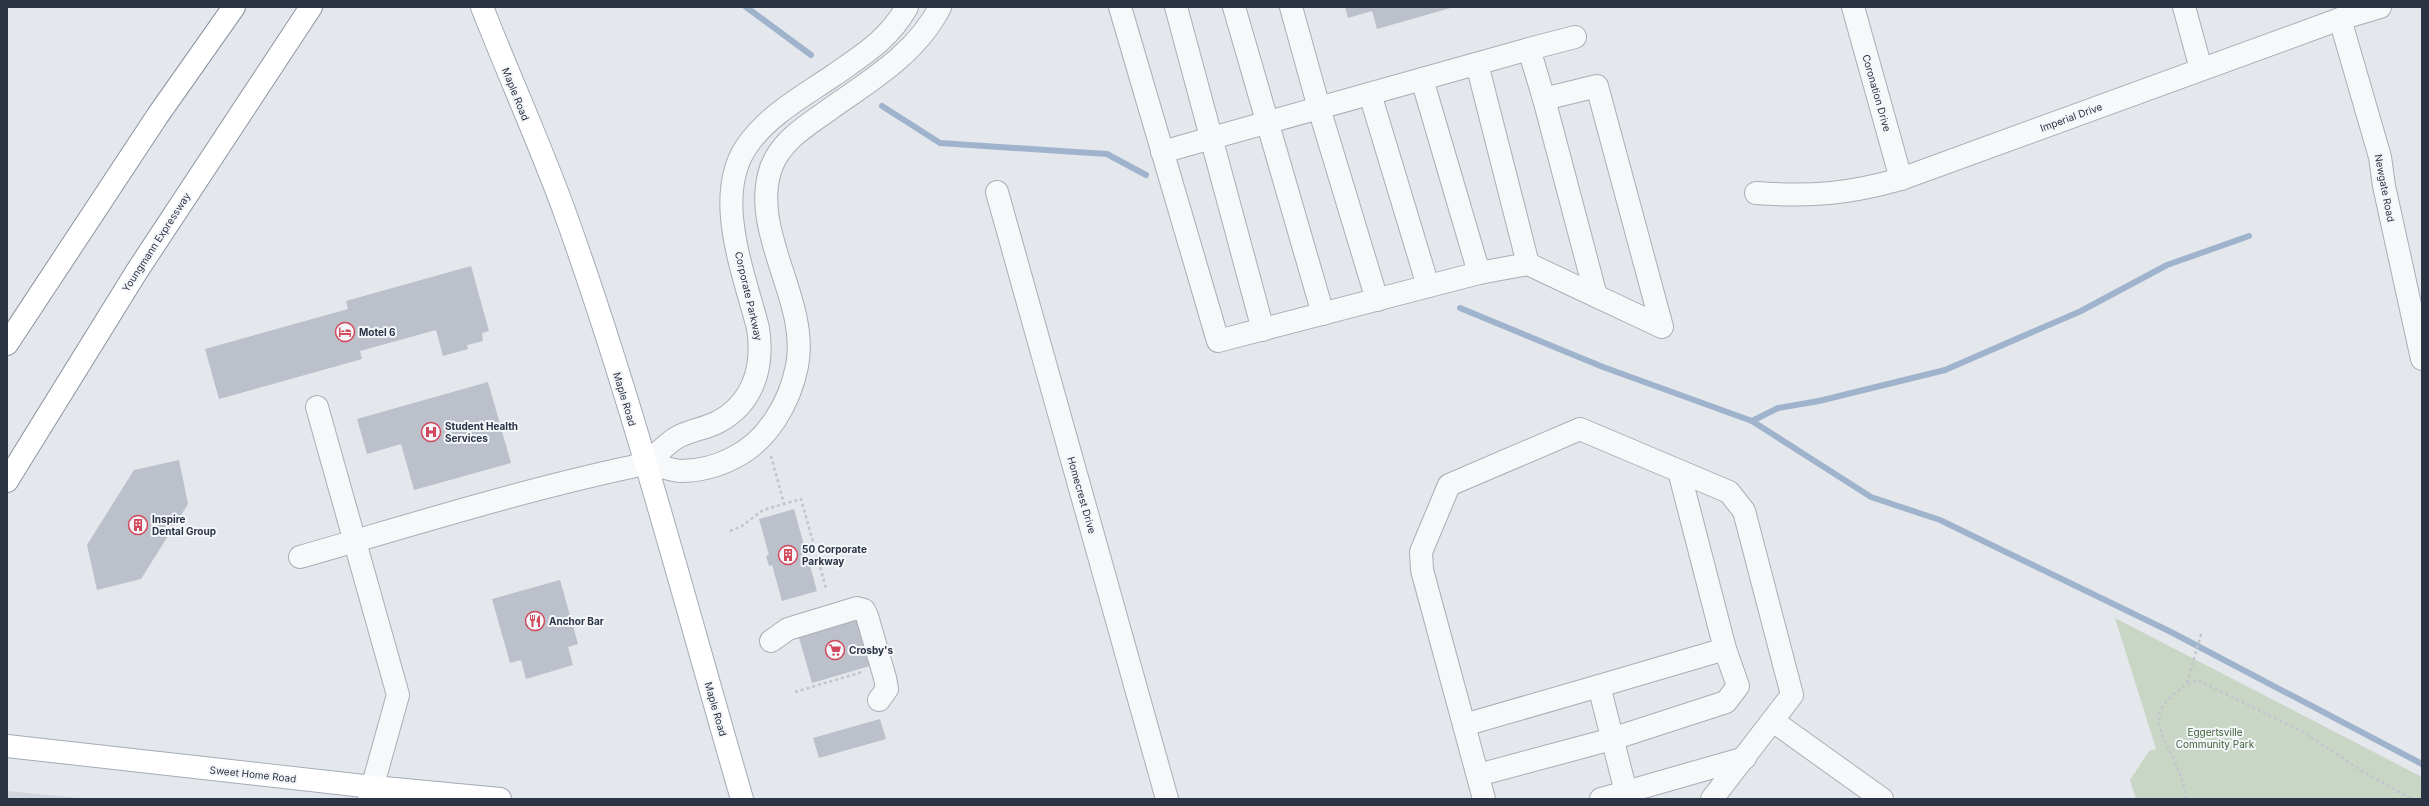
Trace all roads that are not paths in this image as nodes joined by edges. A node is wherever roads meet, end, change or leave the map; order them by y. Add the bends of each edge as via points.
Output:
1 (234, 7) edge
2 (311, 7) edge
3 (482, 7) edge
4 (907, 7) edge
5 (940, 7) edge
6 (1120, 7) edge
7 (1176, 7) edge
8 (1234, 7) edge
9 (1291, 7) edge
10 (1852, 7) edge
11 (2184, 7) edge
12 (2380, 7) edge
13 (2340, 19) junction
14 (1575, 37) dead end
15 (1529, 49) junction
16 (1477, 64) junction
17 (2201, 69) junction
18 (1422, 79) junction
19 (824, 81) junction
20 (1370, 94) junction
21 (1544, 99) junction
22 (838, 103) junction
23 (1319, 108) junction
24 (1267, 123) junction
25 (1212, 138) junction
26 (1162, 152) junction
27 (1901, 179) junction
28 (997, 192) dead end
29 (1756, 193) dead end
30 (1528, 264) junction
31 (1479, 273) junction
32 (1428, 286) junction
33 (1596, 296) junction
34 (1377, 300) junction
35 (1323, 314) junction
36 (1263, 330) junction
37 (7, 344) edge
38 (2421, 348) edge
39 (316, 407) dead end
40 (646, 464) junction
41 (1679, 471) junction
42 (7, 481) edge
43 (355, 541) junction
44 (300, 557) dead end
45 (771, 641) dead end
46 (1725, 649) junction
47 (1599, 686) junction
48 (879, 700) dead end
49 (1773, 721) junction
50 (1464, 725) junction
51 (1612, 739) junction
52 (7, 746) edge
53 (1745, 758) junction
54 (1478, 775) junction
55 (373, 795) edge
56 (1630, 795) edge
57 (500, 799) edge
58 (742, 799) edge
59 (1167, 799) edge
60 (1484, 799) edge
61 (1601, 799) edge
62 (1712, 799) edge
63 (1882, 799) edge

1 - 37 main road via 158,115
2 - 42 main road, Youngmann Expressway via 146,258
3 - 40 main road, Maple Road via 564,211
4 - 19 street, Corporate Parkway via 884,39
5 - 22 street via 917,41 897,60
6 - 26 street
7 - 25 street
8 - 24 street
9 - 23 street
10 - 27 street, Coronation Drive
11 - 17 street
12 - 13 street, Imperial Drive
13 - 17 street, Imperial Drive
13 - 38 street, Newgate Road via 2380,157 2384,186
14 - 15 street
15 - 16 street
15 - 21 street
16 - 18 street
16 - 30 street
17 - 27 street, Imperial Drive
18 - 20 street
18 - 31 street
19 - 22 street
19 - 40 street, Corporate Parkway via 764,126 749,143 735,174 731,213 761,346 758,376 748,394 734,410 716,422 676,438
20 - 23 street
20 - 32 street
21 - 33 street
21 - 33 street via 1597,86 1662,327
22 - 40 street via 796,133 781,150 771,168 768,183 767,214 798,334 798,362 784,405 769,429 752,445 737,456 712,468 679,471
23 - 24 street
23 - 34 street
24 - 25 street
24 - 35 street
25 - 26 street
25 - 36 street
26 - 36 street via 1218,341
27 - 29 street, Imperial Drive via 1830,195
28 - 59 street, Homecrest Drive
30 - 31 street
30 - 33 street
31 - 32 street
32 - 34 street
34 - 35 street
35 - 36 street
39 - 43 street
40 - 43 street via 570,480
40 - 58 main road, Maple Road
41 - 46 street
41 - 49 street via 1729,492 1744,511 1792,695
41 - 50 street via 1580,429 1449,485 1421,552 1422,570
43 - 44 street
43 - 55 street via 398,695
45 - 48 street via 788,629 857,608 864,610 885,678 886,689
46 - 47 street
46 - 51 street via 1738,686 1726,702
47 - 50 street
47 - 51 street
49 - 53 street
49 - 63 street
50 - 54 street
51 - 54 street
51 - 56 street
52 - 55 main road, Sweet Home Road
53 - 56 street
53 - 62 street
54 - 60 street
55 - 57 main road, Sweet Home Road
56 - 61 street

